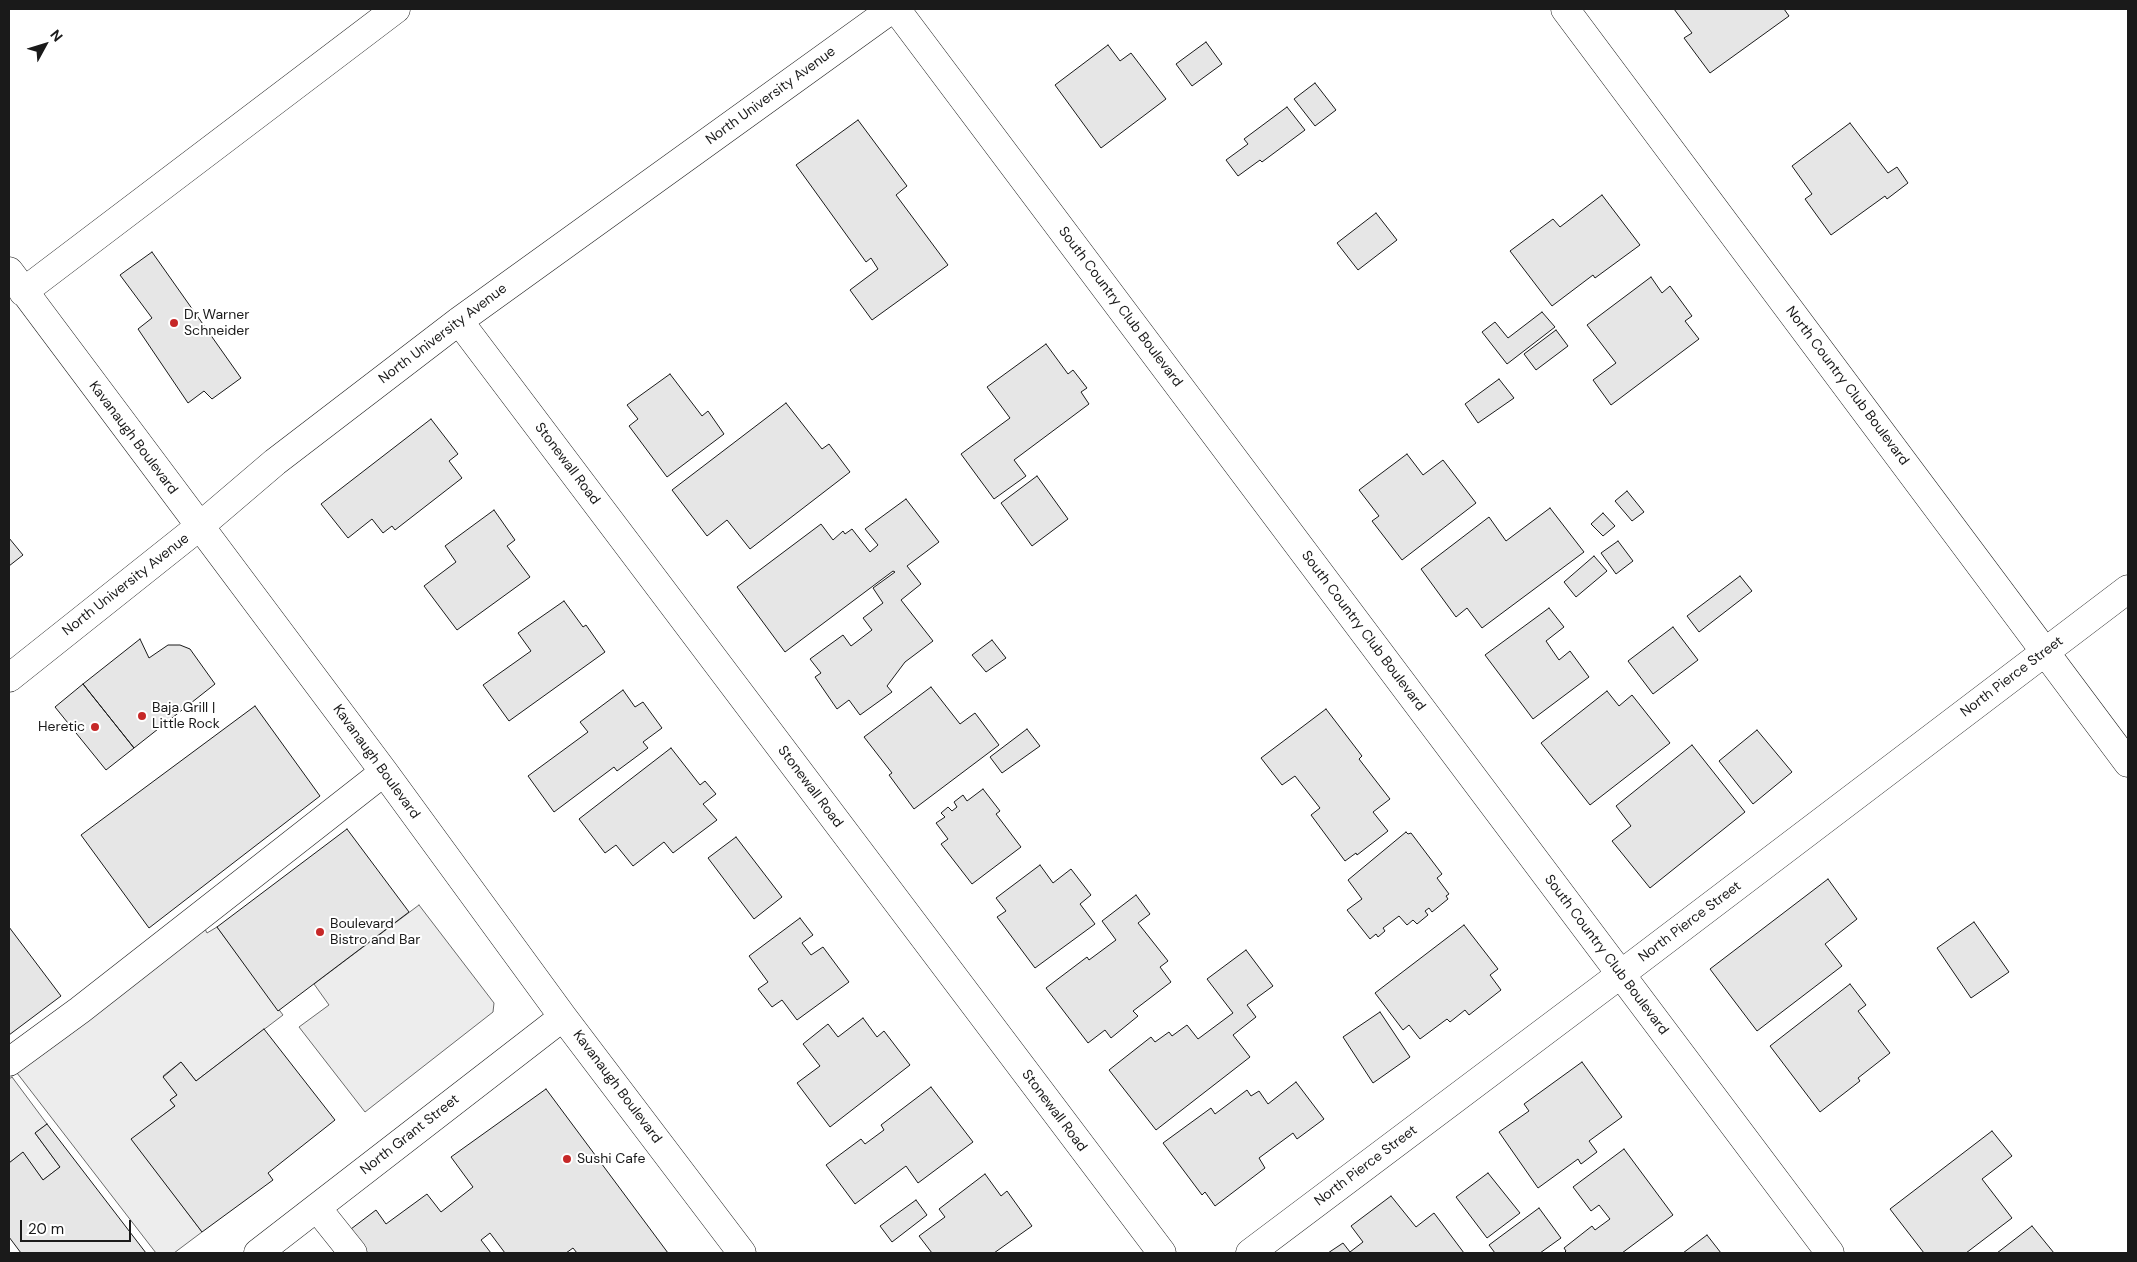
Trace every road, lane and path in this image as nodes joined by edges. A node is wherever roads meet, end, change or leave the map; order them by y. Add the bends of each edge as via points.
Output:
1 (396, 9) edge
2 (894, 9) edge
3 (1565, 9) edge
4 (16, 281) edge
5 (459, 321) junction
6 (200, 526) junction
7 (2128, 589) edge
8 (2046, 652) junction
9 (9, 678) edge
10 (2128, 764) edge
11 (384, 772) junction
12 (1621, 974) junction
13 (563, 1016) junction
14 (9, 1062) edge
15 (318, 1208) junction
16 (258, 1253) edge
17 (353, 1253) edge
18 (742, 1253) edge
19 (1162, 1253) edge
20 (1250, 1253) edge
21 (1830, 1253) edge

1 - 4 street
2 - 5 street, North University Avenue
2 - 12 street, South Country Club Boulevard
3 - 8 street, North Country Club Boulevard
4 - 6 street, Kavanaugh Boulevard
5 - 6 street, North University Avenue via 275,462
5 - 19 street, Stonewall Road
6 - 9 street, North University Avenue
6 - 11 street, Kavanaugh Boulevard
7 - 8 street, North Pierce Street
8 - 10 street, North Country Club Boulevard
8 - 12 street, North Pierce Street
11 - 13 street, Kavanaugh Boulevard
11 - 14 street
12 - 20 street, North Pierce Street
12 - 21 street, South Country Club Boulevard
13 - 15 street, North Grant Street
13 - 18 street, Kavanaugh Boulevard
15 - 16 street, North Grant Street
15 - 17 street

